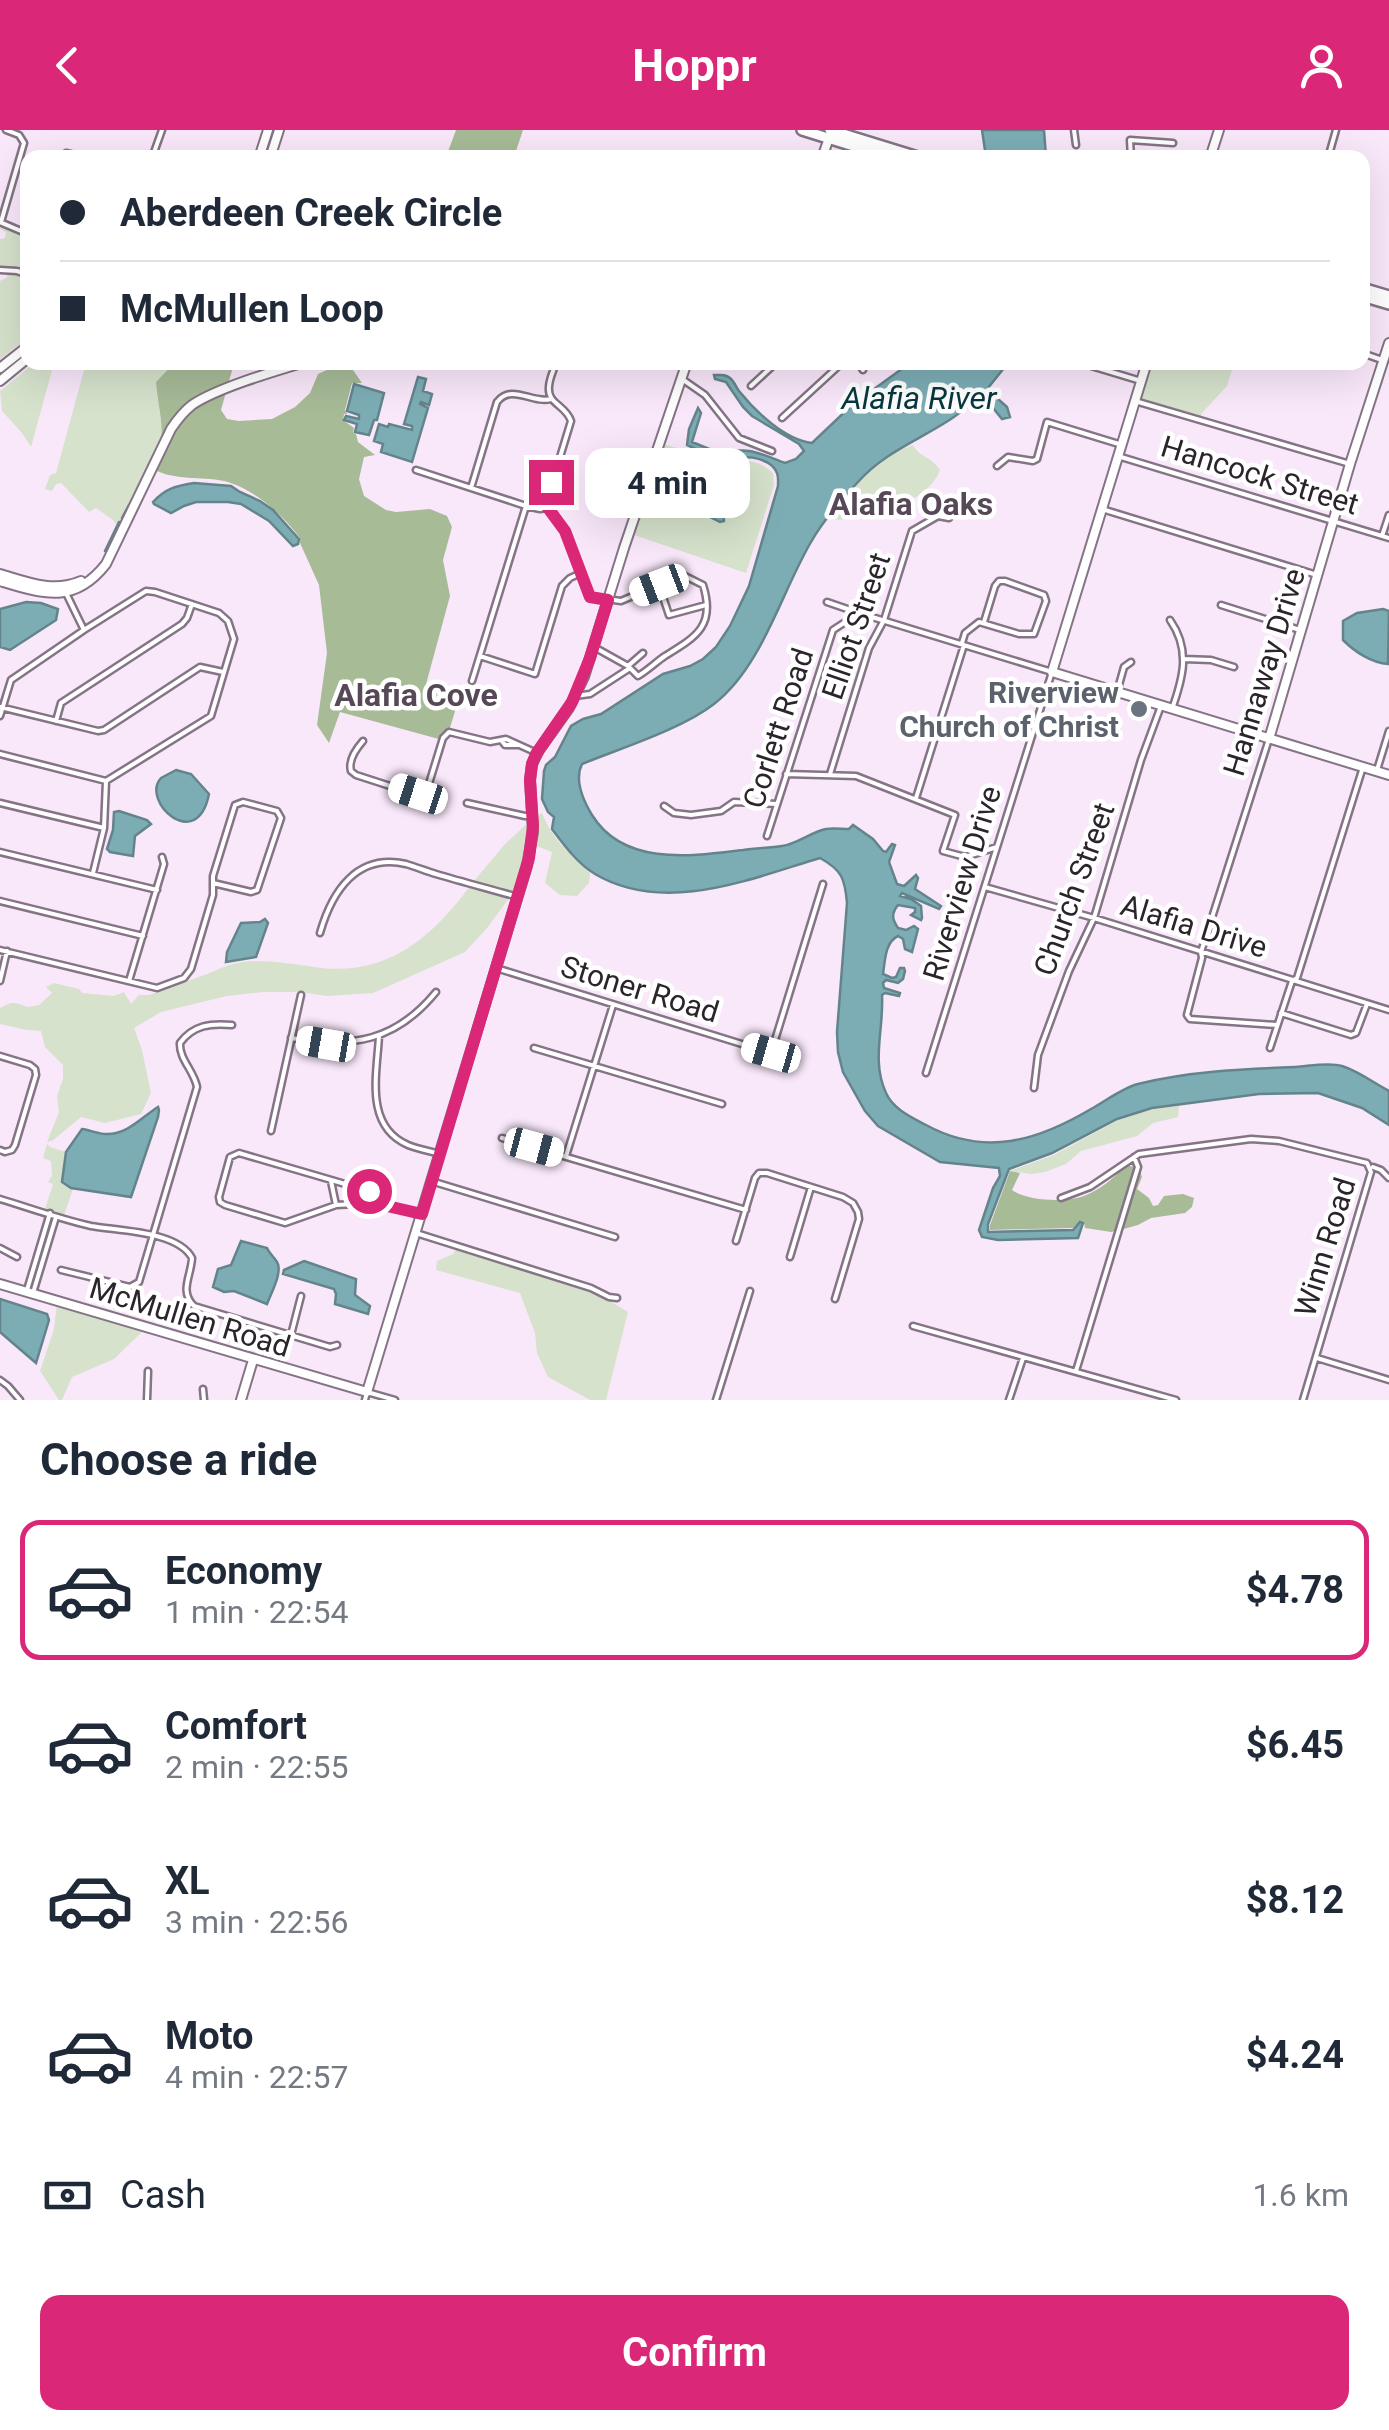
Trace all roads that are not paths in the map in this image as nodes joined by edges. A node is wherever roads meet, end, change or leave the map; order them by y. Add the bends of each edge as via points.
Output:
1 (6, 130) edge
2 (802, 130) edge
3 (1074, 130) edge
4 (830, 132) edge
5 (1172, 143) dead end
6 (1076, 145) dead end
7 (22, 150) edge
8 (873, 150) edge
9 (893, 150) edge
10 (1131, 150) edge
11 (20, 156) edge
12 (0, 222) edge
13 (1389, 343) edge
14 (20, 352) edge
15 (1370, 356) edge
16 (1384, 360) junction
17 (20, 365) edge
18 (0, 368) edge
19 (282, 370) edge
20 (554, 370) edge
21 (685, 370) edge
22 (768, 370) edge
23 (834, 370) edge
24 (1105, 370) edge
25 (1145, 370) edge
26 (682, 379) junction
27 (1378, 380) junction
28 (0, 381) edge
29 (1142, 381) junction
30 (1389, 384) edge
31 (751, 386) dead end
32 (551, 399) junction
33 (1135, 401) junction
34 (782, 418) dead end
35 (1122, 445) junction
36 (772, 450) dead end
37 (1118, 456) junction
38 (1350, 464) junction
39 (998, 466) dead end
40 (416, 470) dead end
41 (471, 488) junction
42 (526, 506) junction
43 (548, 508) junction
44 (1102, 509) junction
45 (1389, 514) edge
46 (949, 518) dead end
47 (1333, 521) junction
48 (1386, 537) edge
49 (581, 573) junction
50 (1317, 575) junction
51 (0, 577) edge
52 (659, 585) junction
53 (64, 590) junction
54 (608, 600) junction
55 (826, 602) dead end
56 (192, 604) junction
57 (708, 605) junction
58 (1221, 605) dead end
59 (859, 613) junction
60 (884, 620) junction
61 (1170, 620) dead end
62 (984, 622) junction
63 (84, 630) junction
64 (1300, 630) junction
65 (964, 644) junction
66 (594, 647) junction
67 (643, 652) dead end
68 (480, 656) junction
69 (1184, 659) junction
70 (1131, 662) dead end
71 (1234, 666) dead end
72 (629, 667) junction
73 (223, 672) junction
74 (1052, 672) junction
75 (472, 681) dead end
76 (1117, 692) junction
77 (575, 696) junction
78 (1161, 706) junction
79 (1, 708) edge
80 (1172, 709) junction
81 (0, 716) edge
82 (56, 721) junction
83 (1389, 731) edge
84 (1268, 739) junction
85 (363, 741) dead end
86 (0, 754) edge
87 (536, 754) junction
88 (1363, 767) junction
89 (1377, 771) junction
90 (786, 774) junction
91 (830, 774) junction
92 (1389, 775) edge
93 (106, 780) junction
94 (916, 798) junction
95 (0, 803) edge
96 (466, 803) dead end
97 (776, 804) junction
98 (664, 806) dead end
99 (533, 816) junction
100 (104, 828) junction
101 (767, 836) dead end
102 (997, 847) junction
103 (0, 852) edge
104 (162, 858) dead end
105 (93, 873) junction
106 (212, 882) junction
107 (823, 884) dead end
108 (985, 888) junction
109 (157, 890) junction
110 (518, 897) junction
111 (0, 901) edge
112 (1094, 918) junction
113 (320, 933) dead end
114 (143, 936) junction
115 (0, 950) edge
116 (8, 952) junction
117 (1202, 952) junction
118 (496, 968) junction
119 (0, 980) edge
120 (1292, 980) junction
121 (129, 981) junction
122 (436, 992) dead end
123 (301, 994) dead end
124 (1368, 1004) junction
125 (613, 1005) junction
126 (1389, 1010) edge
127 (1281, 1013) junction
128 (232, 1026) dead end
129 (1277, 1026) junction
130 (378, 1036) junction
131 (292, 1038) junction
132 (534, 1048) dead end
133 (1270, 1048) dead end
134 (0, 1056) edge
135 (594, 1066) junction
136 (926, 1072) dead end
137 (1034, 1088) dead end
138 (722, 1104) dead end
139 (271, 1131) dead end
140 (502, 1138) dead end
141 (0, 1150) edge
142 (440, 1154) junction
143 (566, 1156) junction
144 (1134, 1157) junction
145 (1370, 1167) junction
146 (1389, 1178) edge
147 (332, 1181) junction
148 (432, 1182) junction
149 (811, 1186) junction
150 (1061, 1198) dead end
151 (0, 1199) edge
152 (374, 1203) junction
153 (336, 1205) junction
154 (746, 1210) junction
155 (53, 1214) junction
156 (422, 1214) junction
157 (416, 1233) junction
158 (153, 1237) junction
159 (615, 1238) dead end
160 (736, 1241) dead end
161 (0, 1248) edge
162 (17, 1257) dead end
163 (790, 1258) dead end
164 (61, 1270) dead end
165 (0, 1284) edge
166 (750, 1291) dead end
167 (30, 1292) junction
168 (301, 1296) dead end
169 (617, 1298) dead end
170 (835, 1299) dead end
171 (913, 1326) dead end
172 (291, 1336) junction
173 (337, 1345) dead end
174 (1023, 1358) junction
175 (1315, 1358) junction
176 (253, 1360) junction
177 (148, 1371) dead end
178 (1076, 1371) junction
179 (0, 1380) edge
180 (1389, 1380) edge
181 (203, 1389) dead end
182 (366, 1396) edge
183 (20, 1400) edge
184 (147, 1400) edge
185 (204, 1400) edge
186 (241, 1400) edge
187 (395, 1400) edge
188 (716, 1400) edge
189 (1010, 1400) edge
190 (1176, 1400) edge
191 (1302, 1400) edge

1 - 7 street via 19,135
2 - 4 main road
3 - 6 street
4 - 8 main road
4 - 9 main road
5 - 10 street via 1130,140
11 - 12 street
13 - 16 street, Hannaway Drive
14 - 18 street
15 - 16 street
16 - 27 street, Hannaway Drive
17 - 28 street
19 - 53 street via 191,406 174,425 103,568 83,586
20 - 32 street
21 - 26 street
22 - 31 street
23 - 34 street
24 - 29 street
25 - 29 street, Riverview Drive
26 - 36 street via 706,395 739,438
26 - 54 street
27 - 30 street
27 - 38 street, Hannaway Drive
29 - 33 street, Riverview Drive
32 - 41 street via 504,394
32 - 43 street via 570,420
33 - 35 street, Riverview Drive
33 - 38 street
35 - 37 street, Riverview Drive
35 - 39 street, Hancock Street via 1047,422 1037,459 1011,456
37 - 44 street, Riverview Drive
37 - 47 street, Hancock Street
38 - 47 street, Hannaway Drive
40 - 41 street
41 - 42 street
42 - 43 street
42 - 68 street
43 - 49 street
44 - 50 street
44 - 74 street, Riverview Drive
45 - 48 street
46 - 60 street, Elliot Street via 938,516 912,531
47 - 48 street, Hancock Street
47 - 50 street, Hannaway Drive
49 - 54 street via 590,597
49 - 68 street via 562,586 534,674
50 - 64 street, Hannaway Drive
51 - 53 street via 40,593
52 - 54 street
52 - 57 street via 683,575 694,579 704,585
52 - 57 street via 669,615
53 - 63 street
54 - 66 street
55 - 59 street
56 - 63 street via 146,592
56 - 73 street via 228,622 234,639
56 - 82 street via 182,624 62,703
57 - 72 street via 696,637 638,676
58 - 64 street
59 - 60 street
59 - 90 street, Corlett Road via 833,630
60 - 65 street
60 - 91 street, Elliot Street
61 - 69 street
62 - 62 street via 1031,636 1046,597 999,581
62 - 65 street via 973,626
63 - 79 street via 11,680
64 - 84 street, Hannaway Drive
65 - 74 street
65 - 94 street
66 - 72 street
66 - 77 street
67 - 72 street
68 - 75 street
69 - 71 street
69 - 80 street
70 - 76 street
72 - 77 street via 590,694
73 - 82 street via 200,667 104,730
73 - 93 street via 210,716
74 - 76 street
74 - 102 street, Riverview Drive
76 - 78 street
77 - 87 street
78 - 80 street
78 - 112 street, Church Street
79 - 81 street
79 - 82 street
80 - 84 street
83 - 89 street
84 - 88 street
84 - 117 street, Hannaway Drive
85 - 87 street via 351,771 418,794 427,790 448,732 506,739
86 - 93 street
87 - 99 street
88 - 89 street
88 - 120 street
89 - 92 street
90 - 91 street
90 - 97 street, Corlett Road
91 - 94 street via 856,776
93 - 100 street
94 - 102 street via 955,815 943,851 965,857
95 - 100 street
96 - 99 street
97 - 98 street via 734,802 691,815
97 - 101 street, Corlett Road
99 - 110 street
100 - 105 street
102 - 108 street, Riverview Drive
103 - 105 street
104 - 109 street
105 - 109 street
106 - 106 street via 257,890 280,822 277,811 235,805
106 - 121 street via 188,974 162,988
107 - 125 street, Stoner Road via 771,1053
108 - 112 street, Alafia Drive
108 - 136 street, Riverview Drive
109 - 114 street
110 - 113 street via 384,862 346,880
110 - 118 street
111 - 114 street
112 - 117 street, Alafia Drive
112 - 137 street, Church Street via 1038,1055
114 - 121 street
115 - 116 street
116 - 119 street
116 - 121 street
117 - 120 street, Alafia Drive
117 - 129 street, Hannaway Drive via 1190,1019
118 - 125 street, Stoner Road
118 - 142 street
120 - 124 street, Alafia Drive
120 - 127 street
122 - 130 street
123 - 131 street
124 - 126 street, Alafia Drive
124 - 127 street via 1351,1034
125 - 135 street
127 - 129 street
128 - 158 street via 208,1024 180,1043 197,1087
129 - 133 street
130 - 131 street via 326,1044
130 - 142 street via 381,1121 406,1144
131 - 139 street
132 - 135 street
134 - 141 street via 30,1065 36,1075 12,1150
135 - 138 street
135 - 143 street
140 - 143 street
142 - 148 street
143 - 154 street
144 - 145 street, Winn Road via 1262,1138
144 - 150 street
144 - 178 street via 1138,1168
145 - 146 street
145 - 175 street, Winn Road
147 - 152 street via 369,1191
147 - 153 street
147 - 153 street via 239,1153 230,1157 219,1197 225,1205 285,1222
148 - 156 street
148 - 159 street
149 - 154 street via 759,1173
149 - 163 street
149 - 170 street via 854,1202 858,1212
151 - 155 street
152 - 153 street
152 - 156 street
154 - 160 street
155 - 158 street
155 - 167 street
156 - 157 street
157 - 169 street
157 - 182 street
158 - 164 street via 135,1286
158 - 172 street via 188,1250 192,1264 185,1290 194,1306
161 - 162 street
165 - 167 street, McMullen Road
166 - 188 street
167 - 176 street, McMullen Road
168 - 172 street
171 - 174 street
172 - 173 street
174 - 178 street
174 - 189 street
175 - 180 street
175 - 191 street, Winn Road
176 - 182 street, McMullen Road
176 - 186 street
177 - 184 street
178 - 190 street
179 - 183 street
181 - 185 street
182 - 187 street

